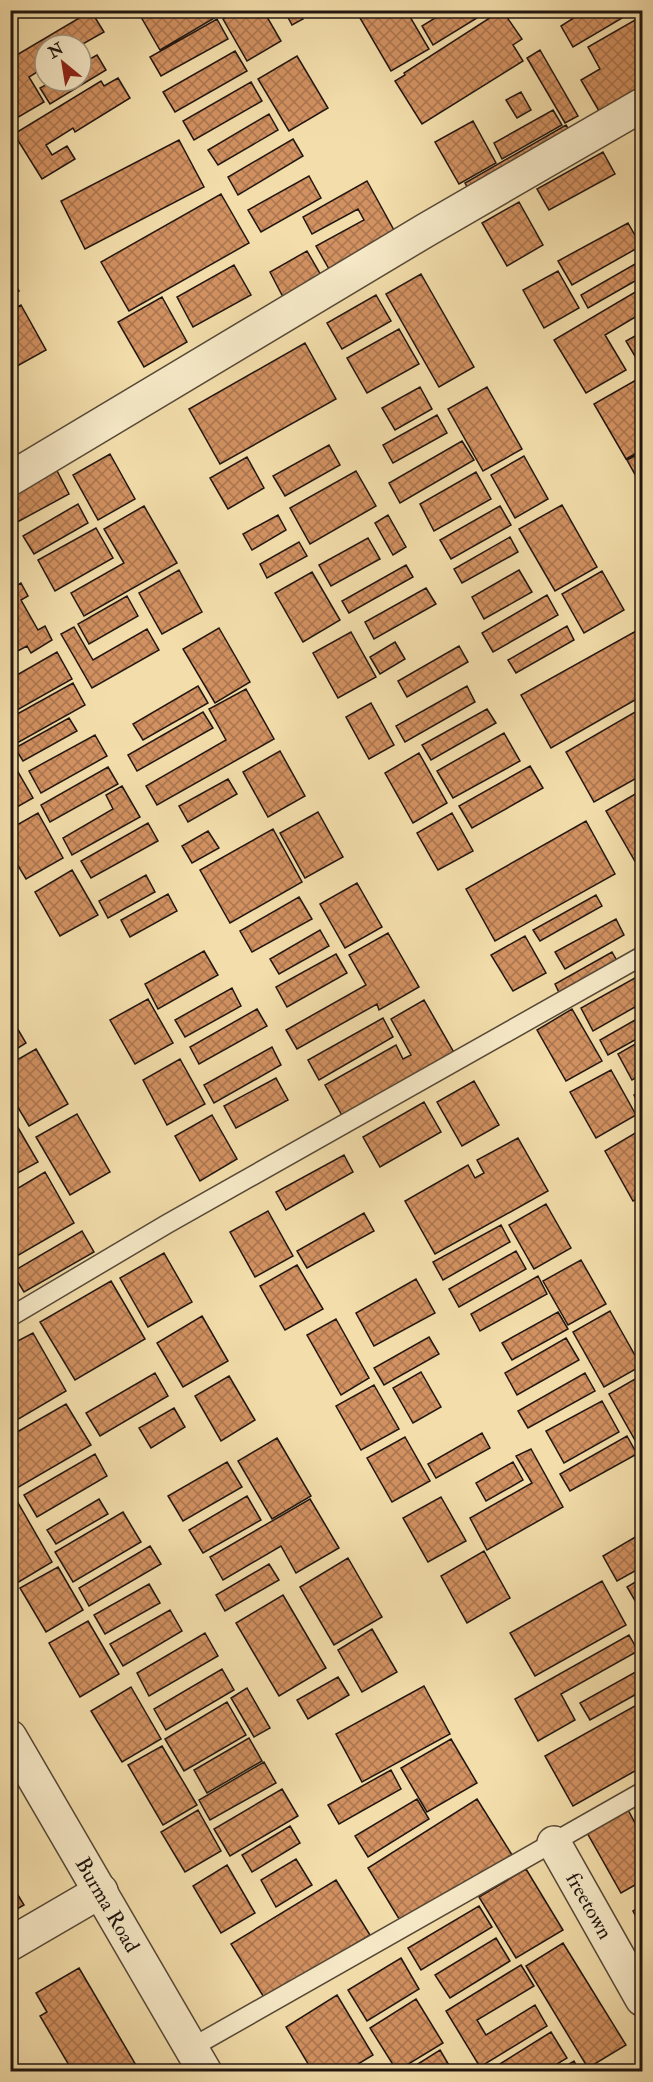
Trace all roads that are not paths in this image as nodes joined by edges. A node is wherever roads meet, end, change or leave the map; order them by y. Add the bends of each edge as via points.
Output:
1 (642, 105) edge
2 (10, 479) edge
3 (642, 956) edge
4 (10, 1317) edge
5 (10, 1737) edge
6 (642, 1792) edge
7 (554, 1843) junction
8 (101, 1891) junction
9 (10, 1944) edge
10 (642, 1999) edge
11 (198, 2060) edge

1 - 2 street
3 - 4 lane
5 - 8 street, Burma Road
6 - 7 lane
7 - 10 street, freetown
7 - 11 lane
8 - 9 street
8 - 11 street, Burma Road

